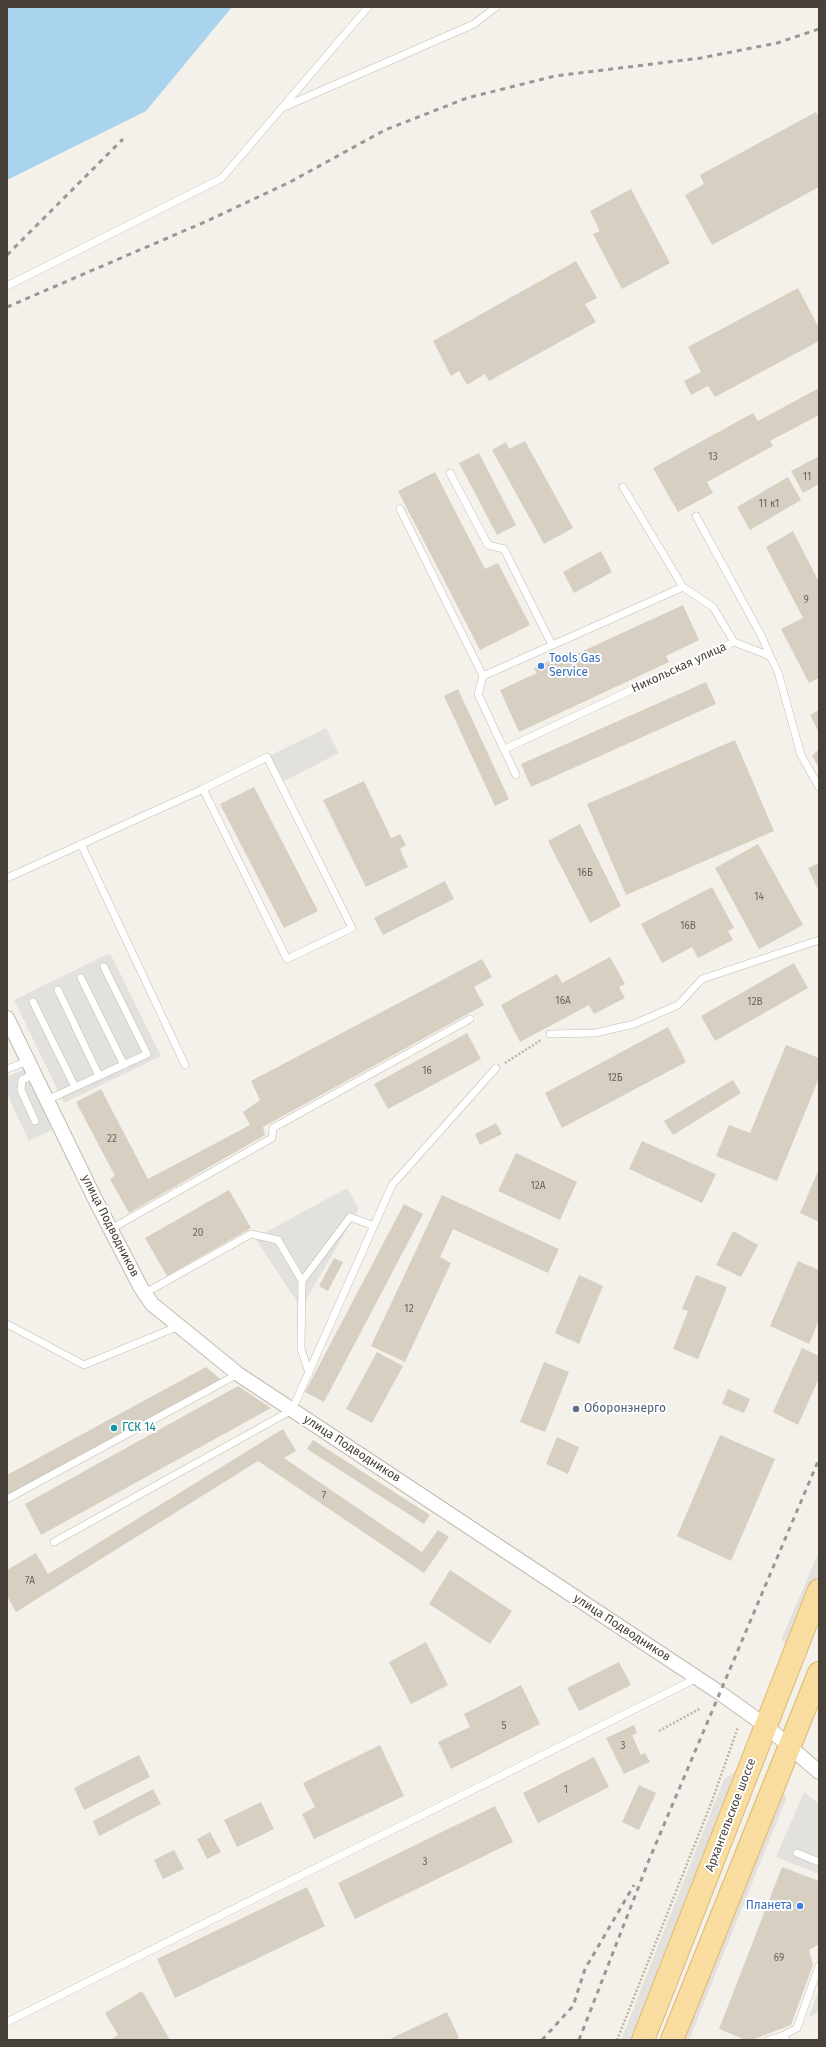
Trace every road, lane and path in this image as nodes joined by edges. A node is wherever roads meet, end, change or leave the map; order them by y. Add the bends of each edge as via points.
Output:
1 (368, 7) edge
2 (496, 7) edge
3 (280, 109) junction
4 (7, 286) edge
5 (450, 473) dead end
6 (623, 487) dead end
7 (400, 509) dead end
8 (696, 516) dead end
9 (683, 587) junction
10 (734, 642) junction
11 (552, 645) junction
12 (770, 656) junction
13 (483, 676) junction
14 (505, 749) junction
15 (516, 775) dead end
16 (819, 787) edge
17 (203, 789) junction
18 (81, 844) junction
19 (7, 878) edge
20 (819, 940) edge
21 (104, 967) dead end
22 (81, 978) dead end
23 (58, 990) dead end
24 (32, 1002) dead end
25 (7, 1018) edge
26 (470, 1019) dead end
27 (550, 1034) joint
28 (28, 1061) junction
29 (124, 1065) junction
30 (185, 1065) dead end
31 (496, 1068) joint
32 (7, 1070) edge
33 (34, 1074) junction
34 (99, 1076) junction
35 (75, 1087) junction
36 (47, 1100) junction
37 (34, 1121) dead end
38 (374, 1226) junction
39 (111, 1229) junction
40 (302, 1282) junction
41 (145, 1294) junction
42 (7, 1324) edge
43 (179, 1326) junction
44 (308, 1373) junction
45 (238, 1374) junction
46 (292, 1410) junction
47 (7, 1500) edge
48 (54, 1542) dead end
49 (819, 1590) edge
50 (819, 1673) edge
51 (697, 1678) junction
52 (701, 1708) dead end
53 (766, 1726) junction
54 (738, 1727) dead end
55 (659, 1731) dead end
56 (790, 1747) junction
57 (819, 1772) edge
58 (797, 1853) dead end
59 (819, 1862) edge
60 (819, 1966) edge
61 (7, 2022) edge
62 (785, 2037) edge
63 (617, 2040) edge
64 (643, 2040) edge
65 (672, 2040) edge
66 (769, 2040) edge

1 - 3 lane
2 - 3 lane via 474,24
3 - 4 lane via 222,178
5 - 11 lane via 488,545 504,550
6 - 9 lane
7 - 13 lane
8 - 12 lane
9 - 10 lane via 713,607
9 - 11 lane
10 - 12 lane, Никольская улица
10 - 14 lane, Никольская улица
11 - 13 lane
12 - 16 lane via 778,672 801,755
13 - 14 lane via 478,694
14 - 15 lane
17 - 17 lane via 287,959 352,928 267,757
17 - 18 lane
18 - 19 lane
18 - 30 lane
20 - 27 lane via 702,979 678,1005 634,1024 595,1033
21 - 29 lane via 147,1054
22 - 29 lane
23 - 34 lane
24 - 35 lane
25 - 28 street, улица Подводников
26 - 39 lane via 273,1128 272,1138
27 - 31 path
28 - 32 lane
28 - 33 street, улица Подводников
29 - 34 lane
31 - 38 lane via 392,1185
33 - 36 street, улица Подводников
33 - 37 lane via 22,1080 21,1090
34 - 35 lane
35 - 36 lane
36 - 39 street, улица Подводников
38 - 40 lane via 350,1217
38 - 44 lane
39 - 41 street, улица Подводников
40 - 41 lane via 278,1240 251,1234
40 - 44 lane via 301,1349
41 - 43 street, улица Подводников via 152,1304
42 - 43 lane via 84,1365
43 - 45 street, улица Подводников
44 - 46 lane
45 - 46 street, улица Подводников
45 - 47 lane
46 - 48 lane
46 - 51 street, улица Подводников
49 - 53 main road, Архангельское шоссе
50 - 56 main road
51 - 53 street, улица Подводников
51 - 61 lane
52 - 55 path
53 - 56 street, улица Подводников
53 - 64 main road, Архангельское шоссе
54 - 63 path via 712,1801
56 - 57 street, улица Подводников
56 - 65 main road
58 - 59 lane
60 - 62 lane via 797,2028
62 - 66 lane

